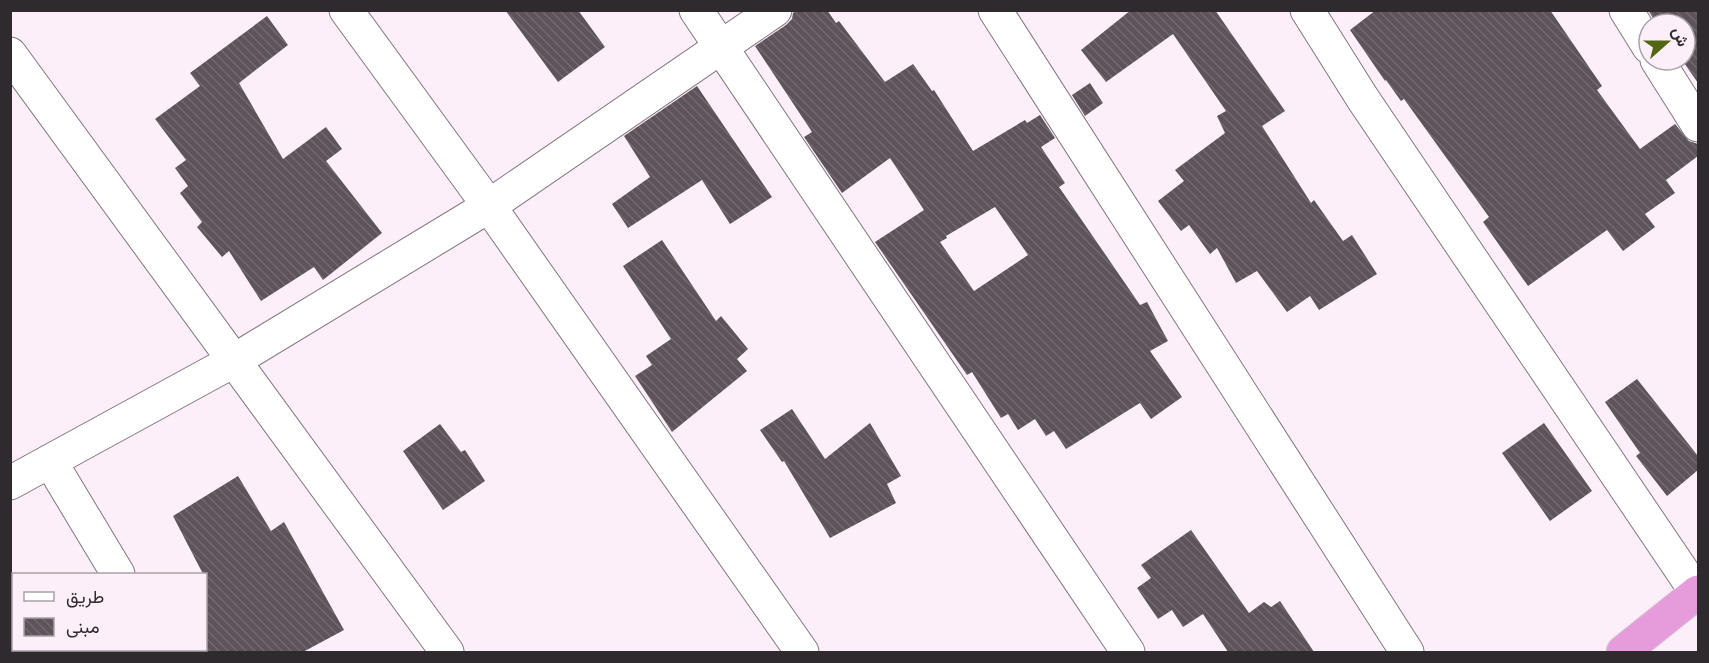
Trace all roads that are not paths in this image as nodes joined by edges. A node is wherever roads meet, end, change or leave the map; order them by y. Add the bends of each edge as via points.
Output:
1 (346, 10) edge
2 (696, 10) edge
3 (774, 10) edge
4 (995, 10) edge
5 (1626, 10) edge
6 (1320, 18) edge
7 (1637, 28) edge
8 (723, 47) junction
9 (10, 54) edge
10 (1665, 72) edge
11 (1698, 125) edge
12 (489, 206) junction
13 (236, 360) junction
14 (50, 461) junction
15 (10, 483) edge
16 (117, 573) edge
17 (1697, 592) edge
18 (447, 652) edge
19 (802, 652) edge
20 (1128, 652) edge
21 (1407, 652) edge
22 (1623, 652) edge

1 - 12 street
2 - 8 street
3 - 8 street
4 - 21 street
5 - 7 street
6 - 17 street via 1363,99
8 - 12 street
8 - 20 street
9 - 13 street
10 - 11 street
12 - 13 street
12 - 19 street
13 - 14 street
13 - 18 street
14 - 15 street
14 - 16 street
17 - 22 highway

